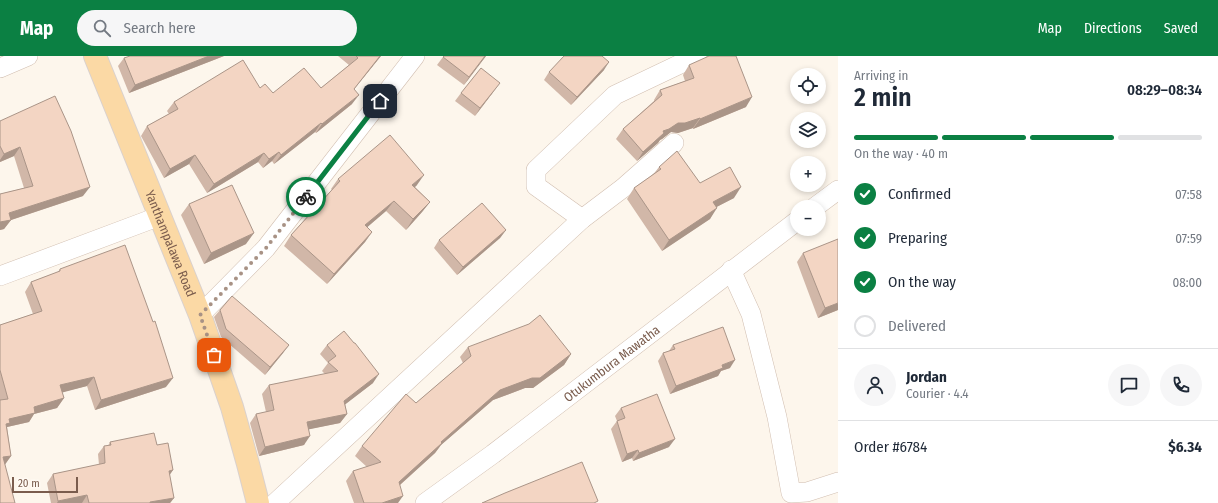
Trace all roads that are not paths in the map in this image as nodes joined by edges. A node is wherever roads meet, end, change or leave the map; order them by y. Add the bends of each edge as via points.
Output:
1 (28, 56) edge
2 (95, 56) edge
3 (415, 56) edge
4 (697, 56) edge
5 (0, 68) edge
6 (674, 144) dead end
7 (838, 190) edge
8 (825, 200) edge
9 (160, 216) junction
10 (582, 219) junction
11 (790, 226) edge
12 (731, 270) junction
13 (0, 276) edge
14 (200, 315) junction
15 (838, 482) edge
16 (258, 503) edge
17 (275, 503) edge
18 (425, 503) edge

1 - 5 street
2 - 9 main road, Yanthampalawa Road
3 - 14 street via 266,248
4 - 10 street via 615,95 536,170 536,186
6 - 10 street
7 - 8 street
9 - 13 street
9 - 14 main road, Yanthampalawa Road
10 - 17 street
11 - 12 street, Otukumbura Mawatha
12 - 15 street via 751,314 777,417 791,493 807,492
12 - 18 street, Otukumbura Mawatha via 493,454
14 - 16 main road, Yanthampalawa Road via 232,407

